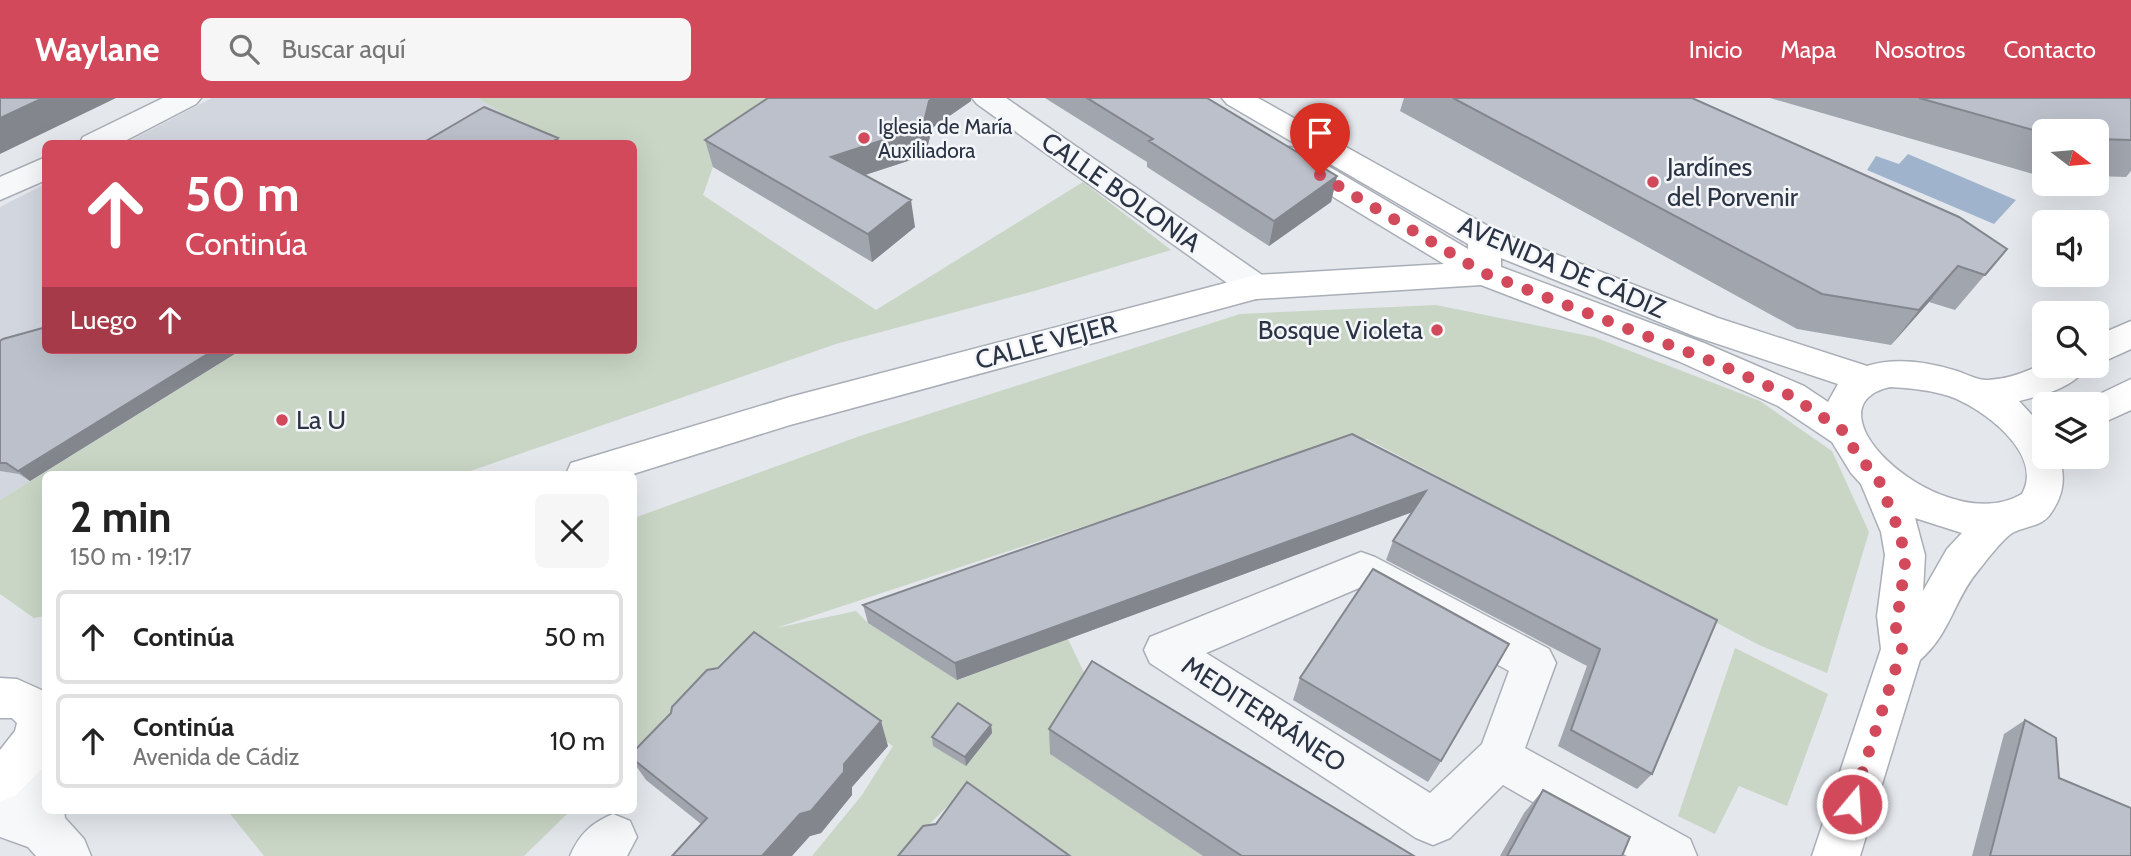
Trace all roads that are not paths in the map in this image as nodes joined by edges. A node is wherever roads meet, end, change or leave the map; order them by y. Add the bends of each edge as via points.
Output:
1 (186, 98) edge
2 (987, 98) edge
3 (1240, 99) edge
4 (1203, 105) edge
5 (102, 140) edge
6 (42, 169) edge
7 (0, 190) edge
8 (1484, 256) junction
9 (1255, 287) junction
10 (2131, 334) edge
11 (2109, 345) edge
12 (2046, 378) edge
13 (1867, 380) junction
14 (2131, 393) edge
15 (1983, 396) junction
16 (2109, 405) edge
17 (1845, 432) junction
18 (2032, 435) edge
19 (2046, 469) edge
20 (595, 471) edge
21 (1878, 478) junction
22 (2000, 519) junction
23 (1902, 649) junction
24 (25, 726) edge
25 (1499, 758) junction
26 (42, 790) edge
27 (0, 814) edge
28 (48, 814) edge
29 (56, 843) edge
30 (1673, 856) edge
31 (1836, 856) edge

1 - 5 street
2 - 9 street, CALLE BOLONIA
3 - 8 street, AVENIDA DE CÁDIZ
4 - 8 street, AVENIDA DE CÁDIZ
6 - 7 street
8 - 9 street, CALLE VEJER
8 - 13 street, AVENIDA DE CÁDIZ via 1585,279 1706,327
8 - 17 street, AVENIDA DE CÁDIZ via 1791,396
9 - 20 street, CALLE VEJER via 790,411
10 - 11 street
12 - 15 street
13 - 15 street via 1920,374
13 - 17 street via 1850,393 1842,410
14 - 16 street
15 - 18 street
17 - 21 street via 1857,455
19 - 22 street via 2044,491 2031,508
21 - 22 street via 1939,512
21 - 23 street via 1903,546 1905,565 1896,628
22 - 23 street via 1961,561 1922,633
23 - 31 street
24 - 26 street
25 - 25 street, MEDITERRÁNEO via 1534,663 1362,569 1165,650 1433,822
25 - 30 street
27 - 29 street
28 - 29 street

